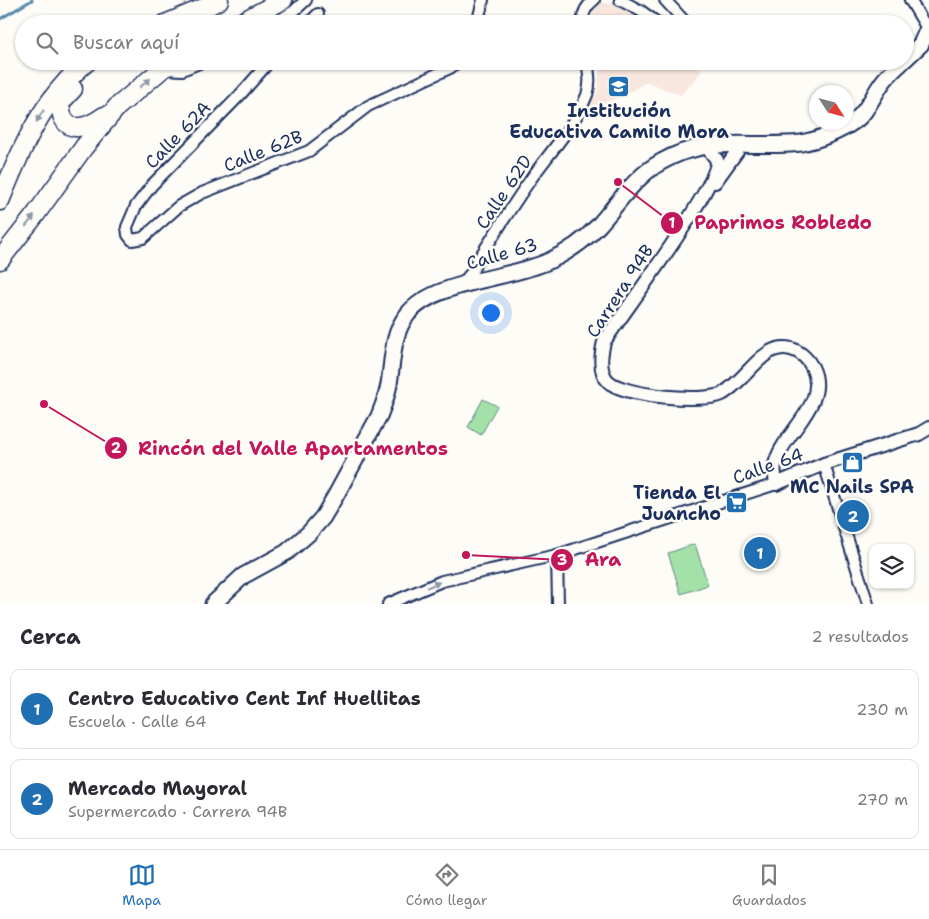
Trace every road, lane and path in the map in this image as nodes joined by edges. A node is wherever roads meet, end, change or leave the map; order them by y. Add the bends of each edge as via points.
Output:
1 (283, 0) edge
2 (306, 0) edge
3 (483, 0) edge
4 (594, 0) edge
5 (620, 0) edge
6 (665, 0) edge
7 (910, 0) edge
8 (211, 2) edge
9 (184, 15) edge
10 (255, 15) edge
11 (288, 15) edge
12 (479, 15) edge
13 (584, 15) edge
14 (647, 15) edge
15 (679, 15) edge
16 (929, 28) edge
17 (914, 51) edge
18 (78, 70) edge
19 (83, 70) edge
20 (162, 70) edge
21 (260, 70) edge
22 (446, 70) edge
23 (589, 70) edge
24 (893, 70) edge
25 (117, 107) junction
26 (743, 143) junction
27 (705, 145) junction
28 (701, 200) junction
29 (0, 201) edge
30 (132, 240) joint
31 (0, 260) edge
32 (462, 285) junction
33 (926, 432) edge
34 (824, 464) junction
35 (776, 484) junction
36 (557, 555) junction
37 (213, 604) edge
38 (388, 604) edge
39 (558, 604) edge
40 (868, 604) edge

1 - 10 highway
2 - 11 street
3 - 12 street
4 - 13 street via 587,5
5 - 14 street
6 - 15 street
7 - 16 street
8 - 9 highway
16 - 17 main road, Calle 63 via 922,44
18 -> 29 highway via 63,84 37,121
19 - 25 highway via 77,86 60,103 60,114 65,122 74,128 82,128
25 -> 20 highway
21 - 30 street, Calle 62A via 136,206 127,226
22 - 30 street, Calle 62B via 368,106 309,151 179,206 143,238
23 - 32 street, Calle 62D via 587,95 571,124
24 - 26 main road, Calle 63 via 861,115 849,125 800,143
31 -> 25 highway
26 - 27 main road, Calle 63
26 - 28 street
27 - 28 street, Carrera 94B via 714,154 717,164
27 - 32 main road, Calle 63 via 659,162 644,174 597,227 567,251 530,269
28 - 35 street, Carrera 94B via 604,342 601,363 607,380 628,391 705,398 729,390 771,351 787,348 802,354 813,370 815,393 776,459
32 - 37 main road, Calle 63 via 423,300 407,315 396,336 385,402 323,516 295,546 243,576
33 - 34 street, Calle 64
34 - 35 street, Calle 64
34 - 40 street
35 - 36 street, Calle 64
38 -> 36 street, Calle 64 via 442,581
36 - 39 street

